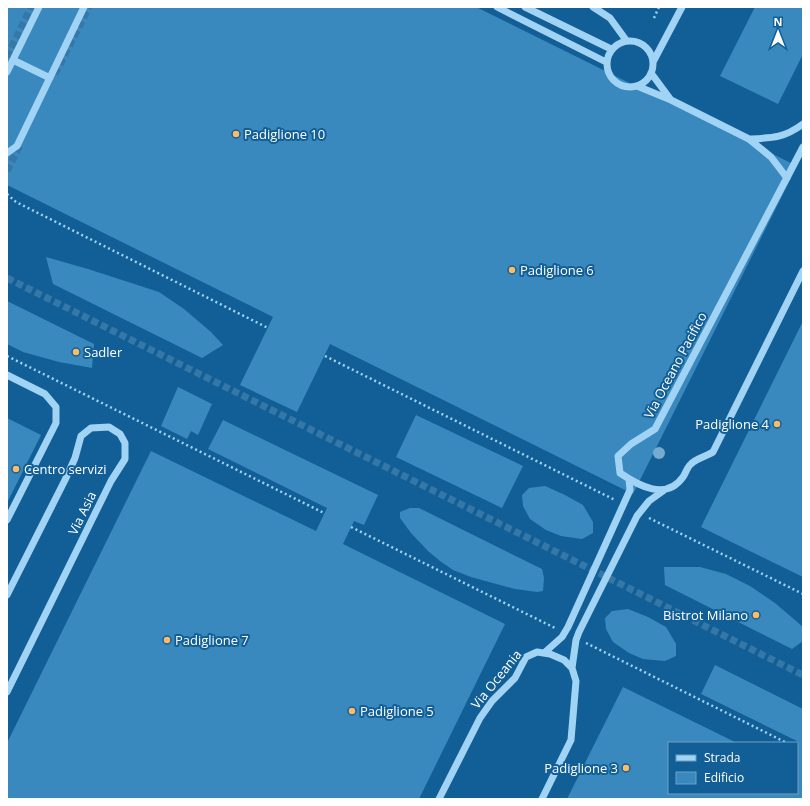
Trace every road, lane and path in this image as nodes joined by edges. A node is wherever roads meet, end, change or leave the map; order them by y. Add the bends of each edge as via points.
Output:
1 (39, 7) edge
2 (84, 7) edge
3 (497, 7) edge
4 (525, 7) edge
5 (592, 7) edge
6 (659, 7) edge
7 (682, 7) edge
8 (654, 18) dead end
9 (626, 40) junction
10 (611, 49) junction
11 (13, 60) junction
12 (606, 62) junction
13 (653, 62) junction
14 (7, 72) edge
15 (651, 73) junction
16 (50, 78) junction
17 (636, 86) junction
18 (671, 100) junction
19 (803, 124) edge
20 (749, 139) junction
21 (803, 147) edge
22 (7, 153) edge
23 (787, 178) junction
24 (7, 194) edge
25 (803, 271) edge
26 (268, 328) dead end
27 (7, 356) edge
28 (325, 356) dead end
29 (7, 375) edge
30 (629, 479) junction
31 (663, 491) junction
32 (624, 505) junction
33 (324, 513) dead end
34 (640, 513) junction
35 (7, 520) edge
36 (803, 594) edge
37 (7, 595) edge
38 (544, 653) junction
39 (572, 668) junction
40 (7, 692) edge
41 (439, 799) edge
42 (542, 799) edge

1 - 11 lane
2 - 16 lane
3 - 12 lane
4 - 10 lane
5 - 9 lane via 610,18
6 - 8 path
7 - 13 lane
9 - 10 lane
9 - 13 lane via 638,41 647,47
10 - 12 lane
11 - 14 lane
11 - 16 lane
12 - 17 lane via 611,79 626,87
13 - 15 lane
15 - 17 lane via 646,80
15 - 18 lane
16 - 22 lane via 17,146
17 - 18 lane
18 - 20 lane
19 - 20 lane via 786,135
20 - 23 lane via 771,156
21 - 23 lane, Via Oceano Pacifico
23 - 30 lane, Via Oceano Pacifico via 655,429 631,444 618,456 620,473
24 - 26 path via 16,202
25 - 31 lane via 713,452 691,463 683,478 673,487
27 - 33 path
28 - 32 path
29 - 35 lane via 45,394 56,407 56,423
30 - 31 lane
30 - 32 lane via 630,490
31 - 34 lane via 649,501
32 - 38 lane via 568,628
34 - 36 path
34 - 39 lane via 579,632
37 - 40 lane, Via Asia via 65,480 81,436 91,428 103,427 109,427 120,434 125,443 125,459 111,481
38 - 39 lane via 564,660
38 - 41 lane, Via Oceania via 537,652 526,657 515,678 492,701 480,718
39 - 42 lane via 576,681 571,740

